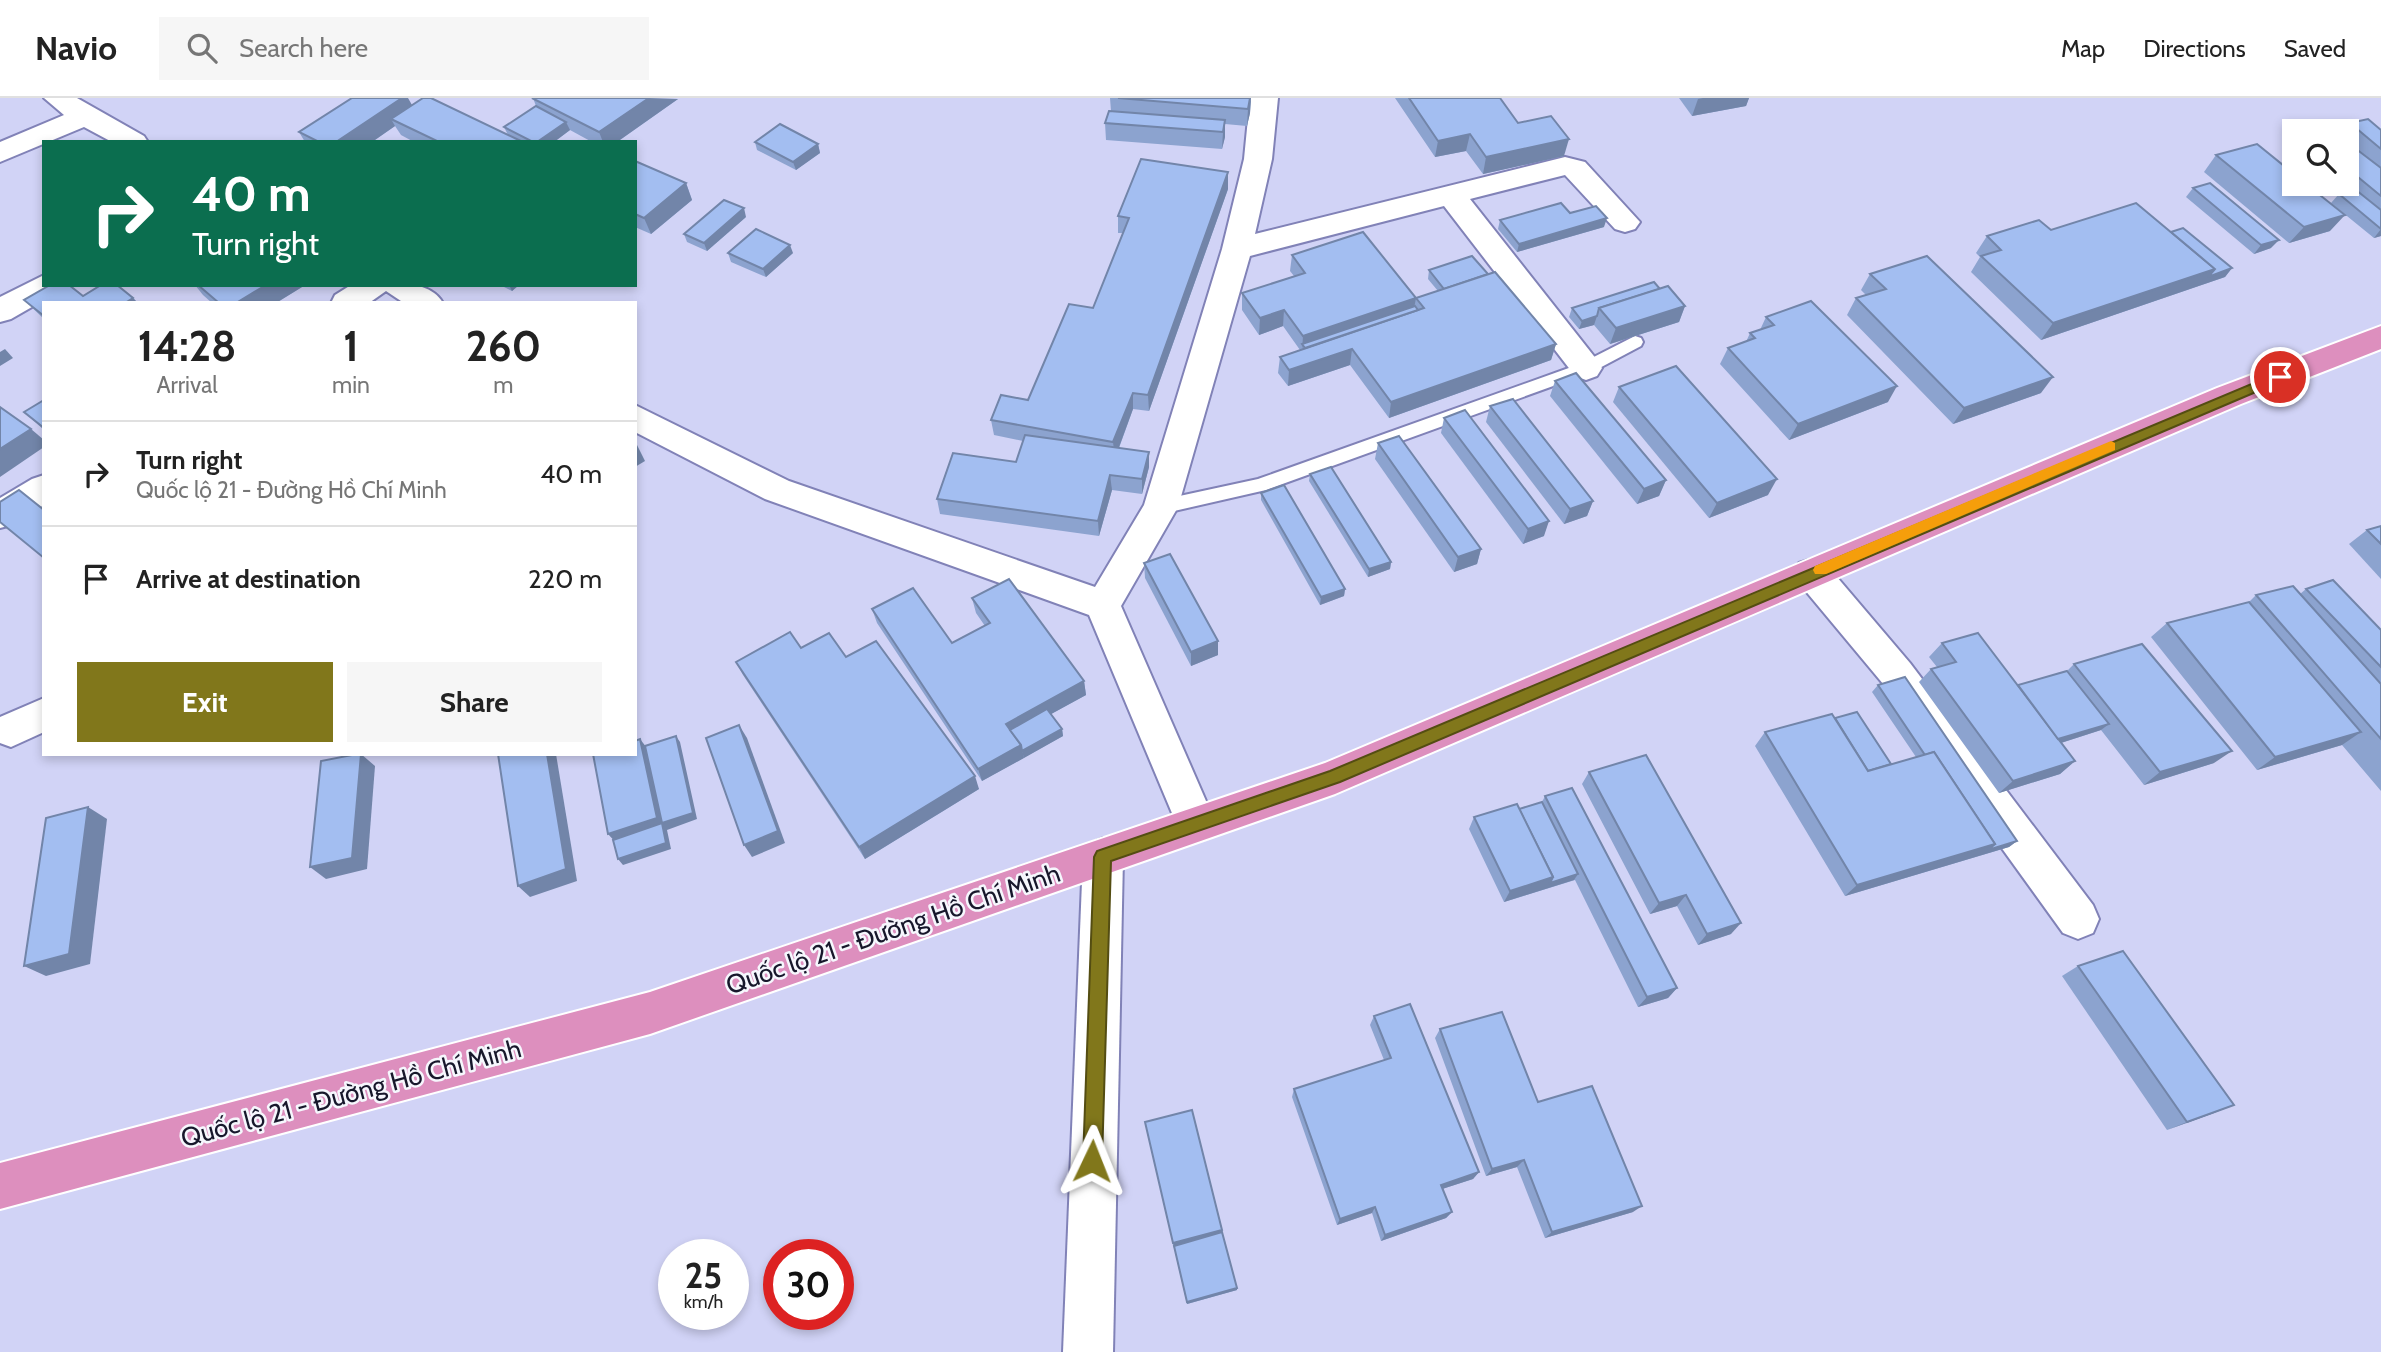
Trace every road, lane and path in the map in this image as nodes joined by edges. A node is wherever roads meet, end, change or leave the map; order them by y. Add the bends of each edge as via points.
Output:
1 (58, 98) edge
2 (1264, 98) edge
3 (85, 116) junction
4 (130, 140) edge
5 (0, 153) edge
6 (1451, 195) junction
7 (1625, 222) dead end
8 (1237, 249) junction
9 (43, 287) edge
10 (371, 287) edge
11 (401, 287) edge
12 (349, 301) edge
13 (425, 301) edge
14 (0, 311) edge
15 (2381, 337) edge
16 (1635, 342) edge
17 (1586, 368) junction
18 (637, 418) edge
19 (42, 489) edge
20 (1161, 507) junction
21 (0, 515) edge
22 (1812, 573) junction
23 (1102, 605) junction
24 (1196, 824) junction
25 (1103, 857) junction
26 (2078, 919) dead end
27 (0, 1186) edge
28 (1087, 1352) edge

1 - 3 street
2 - 8 street via 1258,159
3 - 4 street
3 - 5 street
6 - 7 street via 1565,166 1575,168
6 - 8 street
6 - 17 street
8 - 20 street
9 - 14 street
10 - 12 street
11 - 13 street
15 - 22 highway, Quốc lộ 21 - Đường Hồ Chí Minh via 2229,396
16 - 17 lane
17 - 20 lane via 1260,485
18 - 23 street via 777,490
19 - 21 street
20 - 23 street
22 - 24 highway, Quốc lộ 21 - Đường Hồ Chí Minh via 1335,777
22 - 26 street via 1897,674
23 - 24 street
24 - 25 highway, Quốc lộ 21 - Đường Hồ Chí Minh
25 - 27 highway, Quốc lộ 21 - Đường Hồ Chí Minh via 650,1013
25 - 28 street

